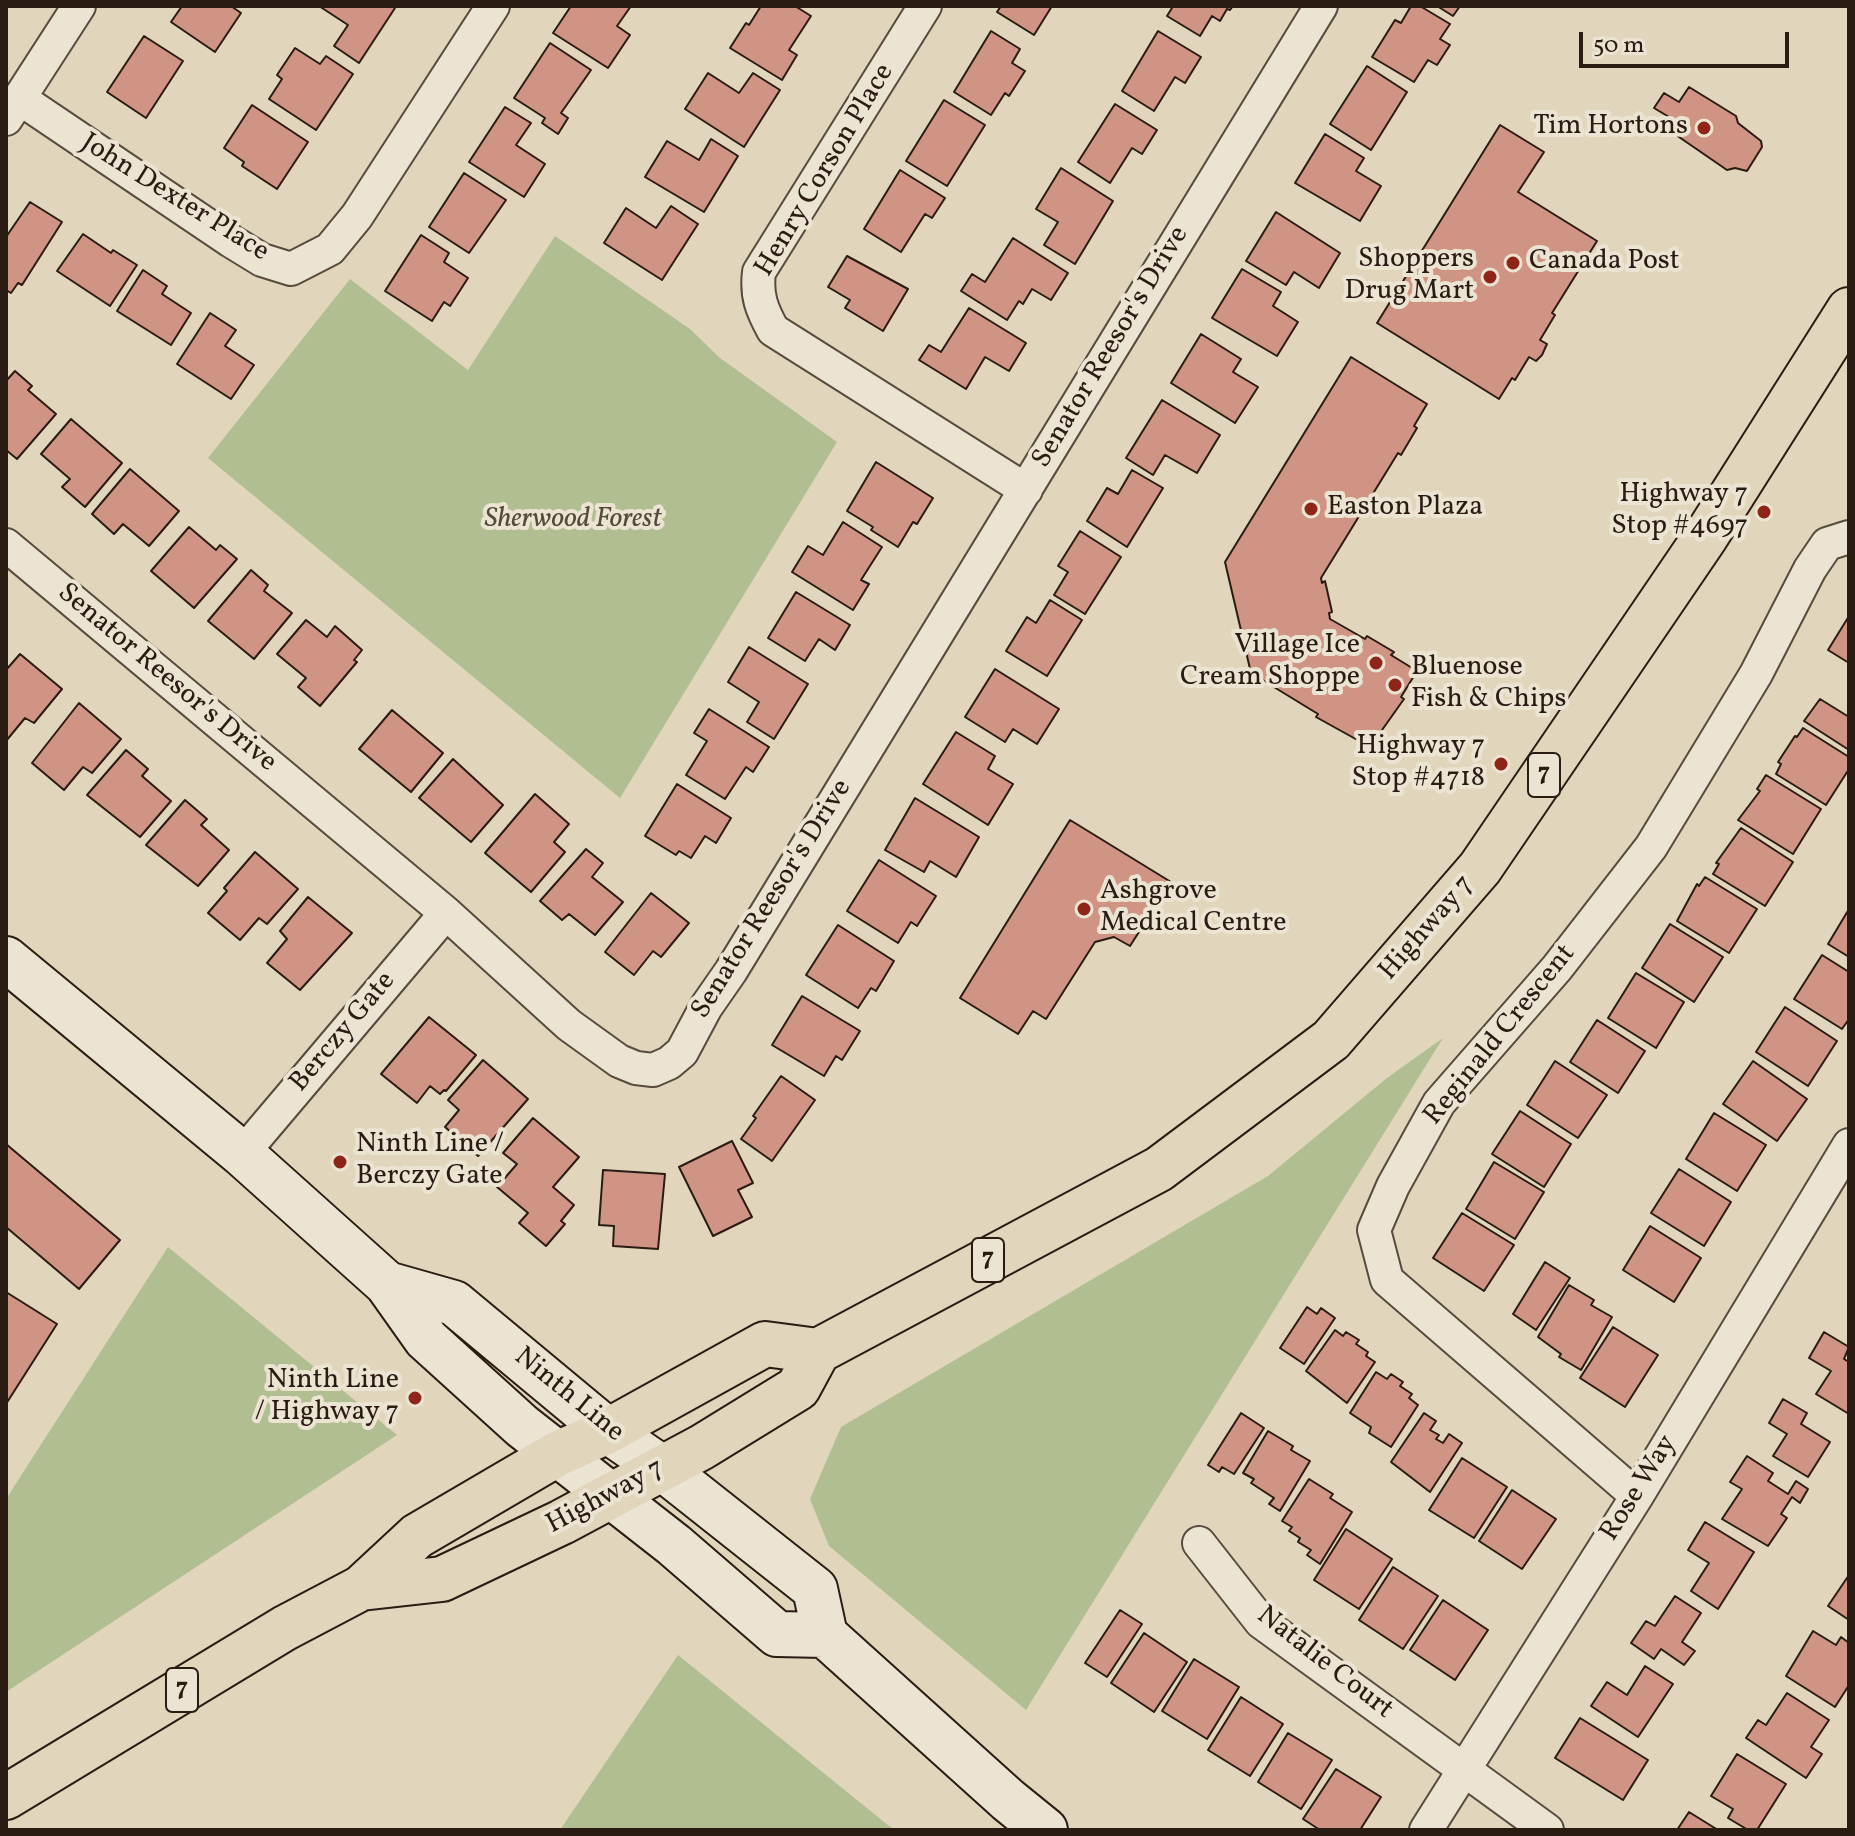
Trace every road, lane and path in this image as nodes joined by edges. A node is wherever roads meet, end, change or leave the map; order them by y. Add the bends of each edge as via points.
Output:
1 (79, 6) edge
2 (493, 6) edge
3 (925, 6) edge
4 (1321, 6) edge
5 (12, 108) edge
6 (1849, 310) edge
7 (1026, 490) junction
8 (1849, 537) edge
9 (6, 545) edge
10 (446, 913) junction
11 (6, 959) edge
12 (1849, 1145) edge
13 (242, 1154) junction
14 (387, 1284) junction
15 (818, 1351) junction
16 (608, 1431) junction
17 (557, 1454) junction
18 (662, 1468) junction
19 (612, 1495) junction
20 (1637, 1496) junction
21 (1199, 1543) dead end
22 (361, 1588) junction
23 (825, 1635) junction
24 (1463, 1770) junction
25 (6, 1797) edge
26 (1045, 1830) edge
27 (1426, 1830) edge
28 (1547, 1830) edge

1 - 5 street
2 - 5 street, John Dexter Place via 357,216 330,249 291,269 262,260
3 - 7 street, Henry Corson Place via 759,272 757,289 773,330
4 - 7 street, Senator Reesor's Drive
6 - 15 main road, Highway 7 / 7 via 1706,536 1480,868 1331,1040 1159,1169
7 - 10 street, Senator Reesor's Drive via 682,1052 669,1063 653,1070 619,1061 569,1025
8 - 20 street, Reginald Crescent via 1827,544 1810,569 1756,674 1651,847 1557,968 1439,1103 1374,1230 1387,1280
9 - 10 street, Senator Reesor's Drive
10 - 13 street, Berczy Gate
11 - 13 main road, Ninth Line
12 - 20 street, Rose Way
13 - 14 main road, Ninth Line
14 - 16 main road, Ninth Line via 454,1303
14 - 17 main road, Ninth Line via 426,1339
15 - 16 main road, Highway 7 / 7 via 765,1344
15 - 18 main road, Highway 7 / 7 via 798,1388
16 - 17 main road, Highway 7 / 7
16 - 18 main road, Ninth Line
17 - 19 main road, Ninth Line
17 - 22 main road, Highway 7 / 7 via 417,1536
18 - 19 main road, Highway 7 / 7
18 - 23 main road, Ninth Line via 815,1589
19 - 22 main road, Highway 7 / 7 via 442,1579
19 - 23 main road, Ninth Line via 777,1634
20 - 24 street, Rose Way
21 - 24 street, Natalie Court via 1261,1622
22 - 25 main road, Highway 7 / 7 via 285,1628
23 - 26 main road
24 - 27 street, Rose Way
24 - 28 street, Natalie Court

